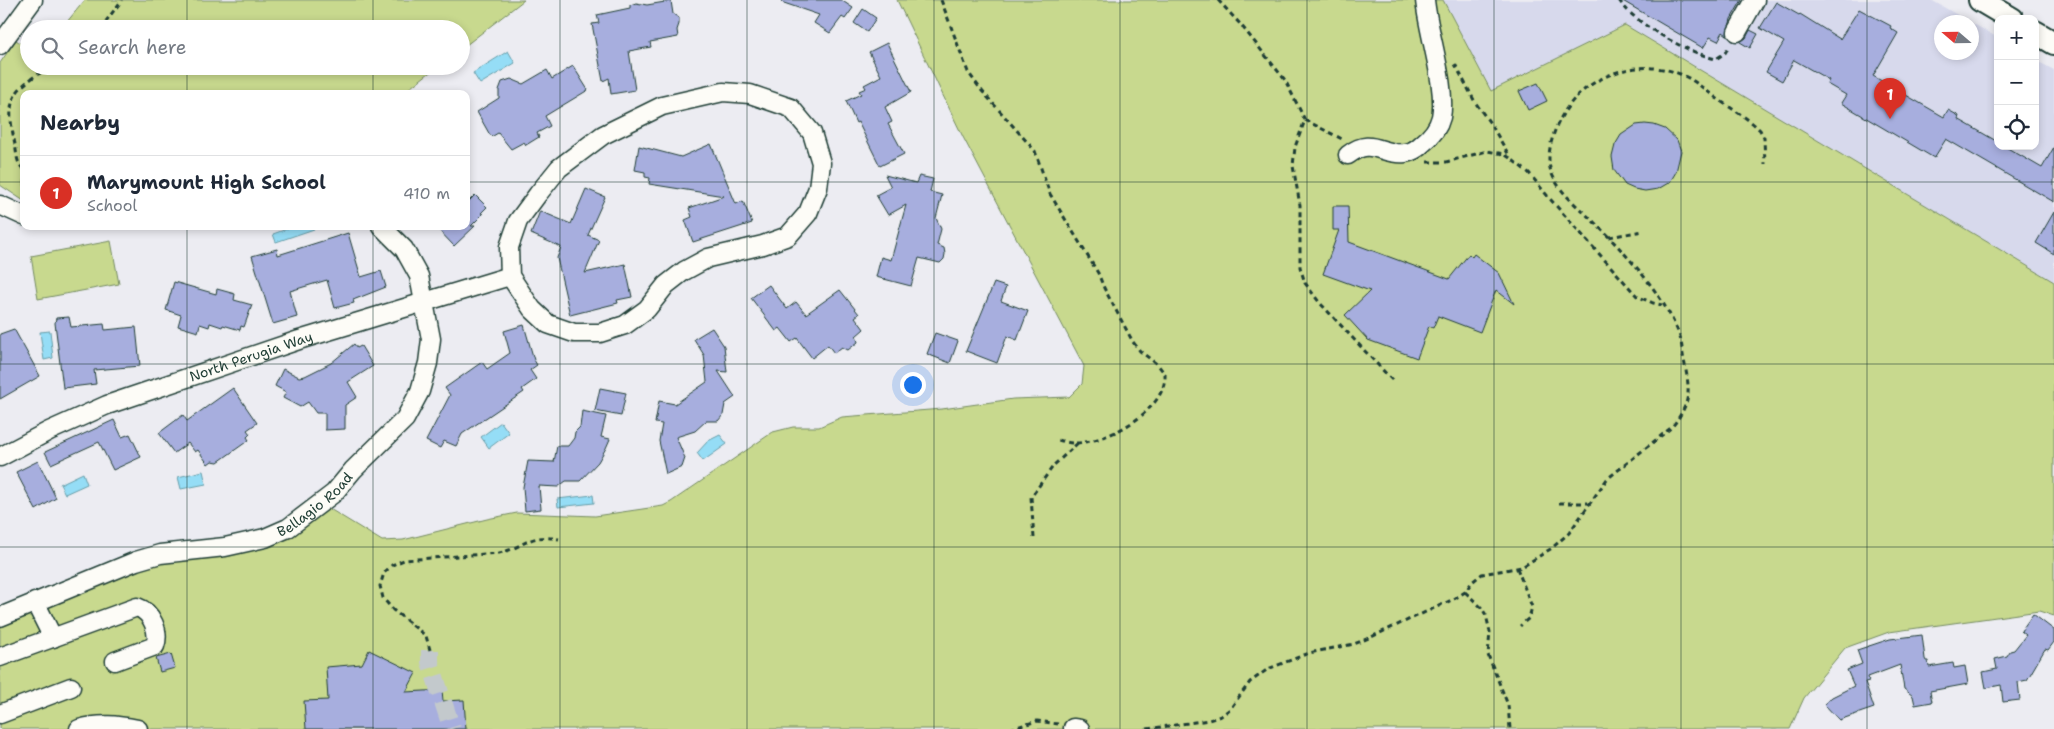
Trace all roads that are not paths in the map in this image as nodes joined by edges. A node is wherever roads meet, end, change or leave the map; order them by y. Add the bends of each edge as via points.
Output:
1 (33, 0) edge
2 (1425, 0) edge
3 (1755, 0) edge
4 (1980, 0) edge
5 (2005, 15) edge
6 (1737, 32) road end
7 (2039, 34) edge
8 (2054, 43) edge
9 (0, 45) edge
10 (1353, 151) road end
11 (0, 205) edge
12 (20, 214) edge
13 (385, 230) edge
14 (510, 276) junction
15 (423, 302) junction
16 (0, 457) edge
17 (35, 602) junction
18 (0, 617) edge
19 (53, 638) junction
20 (0, 657) edge
21 (115, 661) dead end
22 (71, 687) dead end
23 (0, 714) edge
24 (79, 729) edge
25 (138, 729) edge

1 - 9 street
2 - 10 street via 1441,90 1441,116 1433,136 1415,150 1405,153 1371,147
3 - 6 street
4 - 5 main road
7 - 8 main road
11 - 12 street
13 - 15 street, Bellagio Road via 404,249 419,276
14 - 14 street via 532,309 548,324 574,333 600,333 625,325 646,309 666,285 708,258 788,236 808,213 818,188 821,163 812,133 791,108 750,94 723,92 662,106 602,135 560,168 518,222 508,247
14 - 15 street, North Perugia Way
15 - 16 street, North Perugia Way via 107,405
15 - 17 street, Bellagio Road via 431,339 420,392 405,419 334,492 304,517 265,538 225,547 160,554 136,561
17 - 18 street, Bellagio Road
17 - 19 street
19 - 20 street
19 - 21 street via 137,607 143,609 151,617 158,638 155,646
22 - 23 street
24 - 25 street via 96,724

